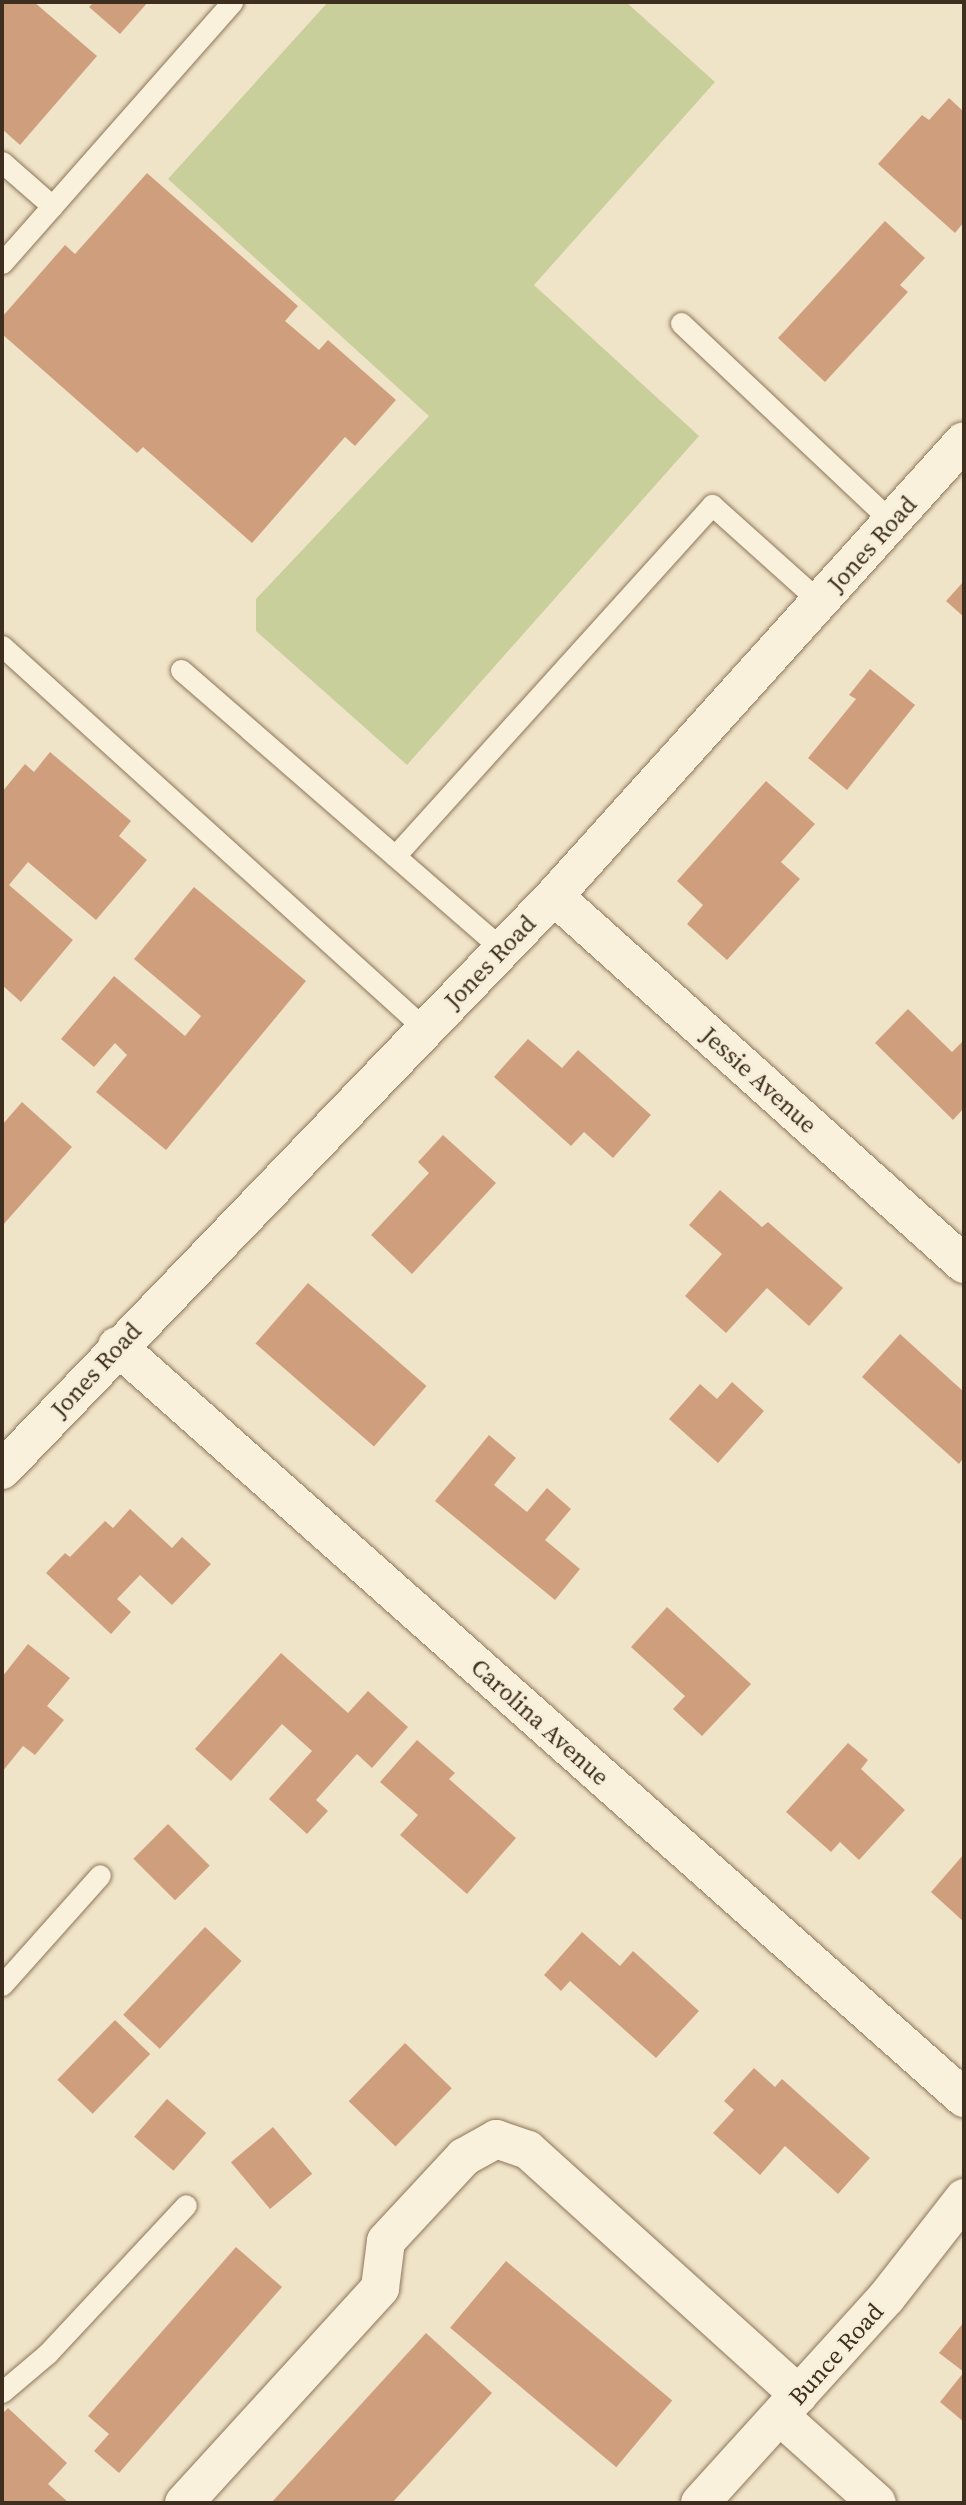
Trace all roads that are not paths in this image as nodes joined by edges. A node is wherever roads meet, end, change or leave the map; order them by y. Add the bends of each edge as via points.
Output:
1 (232, 2) edge
2 (2, 162) edge
3 (52, 206) junction
4 (2, 263) edge
5 (681, 323) dead end
6 (964, 441) edge
7 (891, 522) junction
8 (820, 602) junction
9 (2, 646) edge
10 (181, 670) dead end
11 (394, 856) junction
12 (554, 896) junction
13 (502, 949) junction
14 (425, 1029) junction
15 (964, 1264) edge
16 (117, 1346) junction
17 (2, 1470) edge
18 (100, 1875) dead end
19 (2, 1985) edge
20 (964, 2098) edge
21 (964, 2198) edge
22 (186, 2205) dead end
23 (2, 2392) edge
24 (789, 2405) junction
25 (184, 2503) edge
26 (700, 2503) edge
27 (877, 2503) edge

1 - 3 lane
2 - 3 lane
3 - 4 lane
5 - 7 lane
6 - 7 street, Jones Road
7 - 8 street, Jones Road
8 - 11 lane via 712,505
8 - 12 street, Jones Road
9 - 14 lane
10 - 11 lane
11 - 13 lane
12 - 13 street, Jones Road
12 - 15 street, Jessie Avenue
13 - 14 street, Jones Road
14 - 16 street, Jones Road
16 - 17 street, Jones Road
16 - 20 street, Carolina Avenue
18 - 19 lane
21 - 24 street, Bunce Road via 886,2298
22 - 23 lane via 48,2353
24 - 25 street via 528,2150 496,2139 464,2157 386,2241 380,2288
24 - 26 street, Bunce Road
24 - 27 street

